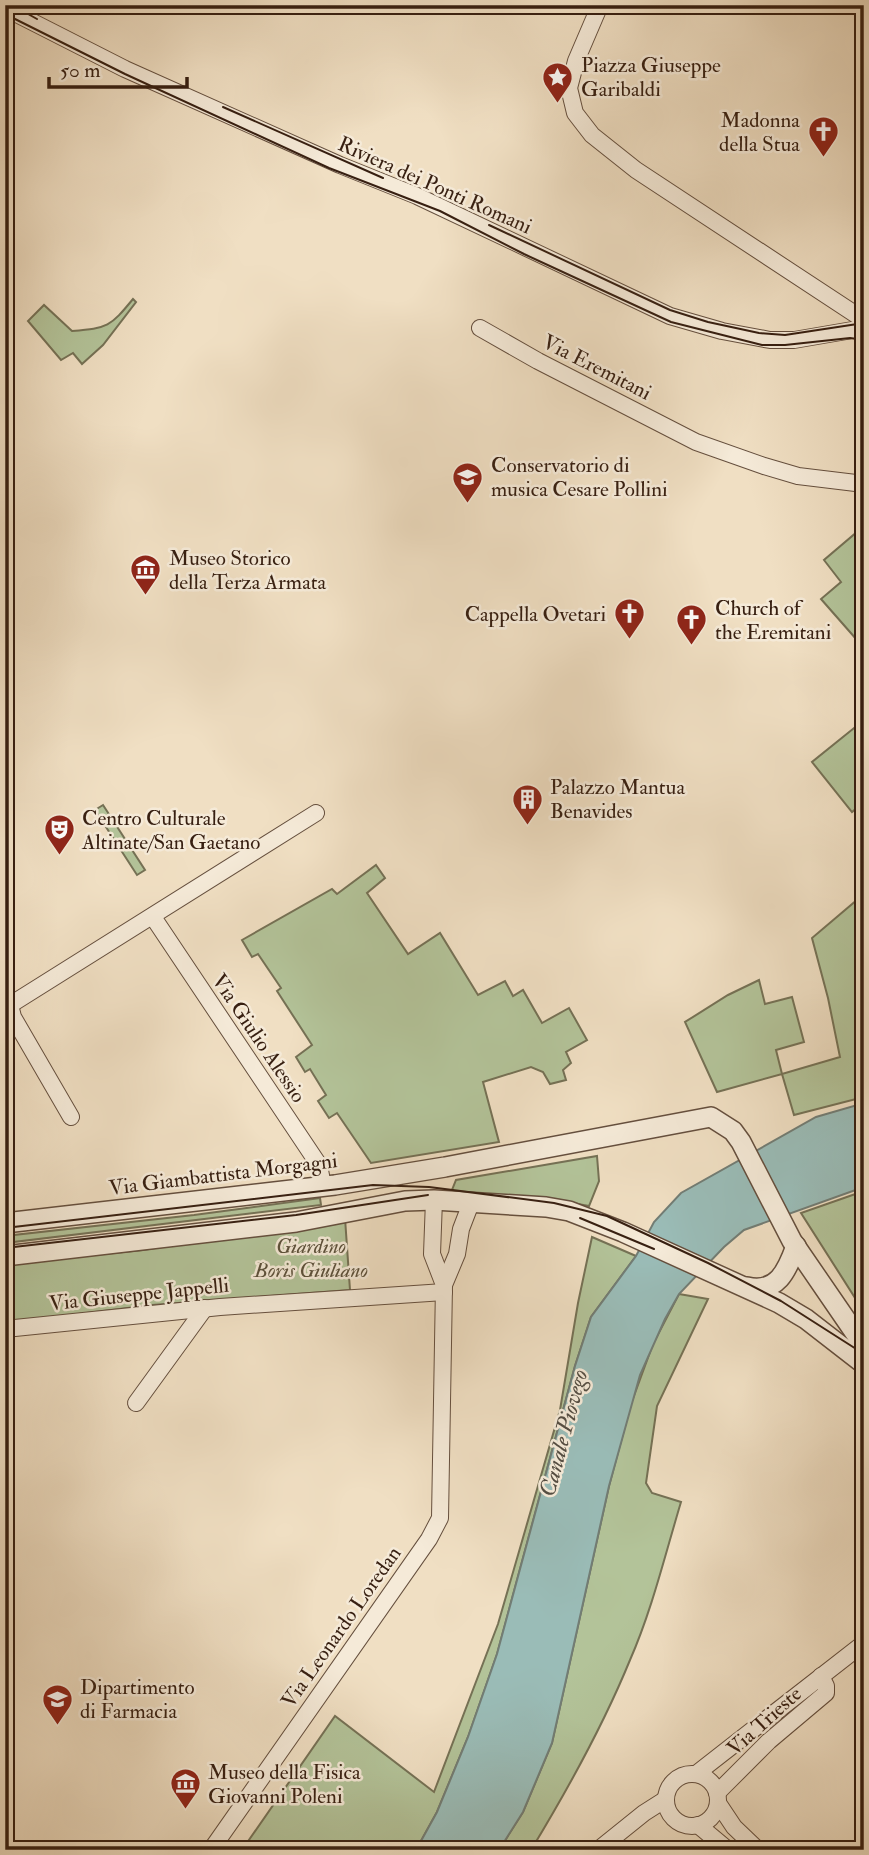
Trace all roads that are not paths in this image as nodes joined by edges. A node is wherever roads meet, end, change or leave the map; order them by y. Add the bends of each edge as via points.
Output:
1 (600, 5) edge
2 (5, 8) edge
3 (864, 320) edge
4 (480, 328) dead end
5 (864, 328) edge
6 (864, 484) edge
7 (316, 813) dead end
8 (153, 917) junction
9 (8, 1002) edge
10 (71, 1117) dead end
11 (445, 1167) junction
12 (323, 1186) junction
13 (434, 1200) junction
14 (471, 1203) junction
15 (5, 1223) edge
16 (794, 1243) junction
17 (5, 1256) edge
18 (738, 1284) junction
19 (444, 1288) junction
20 (205, 1308) junction
21 (5, 1329) edge
22 (864, 1346) edge
23 (864, 1364) edge
24 (136, 1403) dead end
25 (864, 1643) edge
26 (821, 1676) junction
27 (696, 1774) junction
28 (717, 1798) junction
29 (666, 1799) junction
30 (698, 1825) junction
31 (211, 1850) edge
32 (598, 1850) edge
33 (728, 1850) edge
34 (758, 1850) edge

1 - 3 street via 569,88 575,113 593,135 631,166
2 - 5 street, Riviera dei Ponti Romani via 125,69 417,196 670,316 770,340
4 - 6 street, Via Eremitani via 696,442 798,476
7 - 8 street
8 - 9 street
8 - 12 street, Via Giulio Alessio via 318,1165
9 - 10 street
11 - 12 street, Via Giambattista Morgagni
11 - 13 street via 437,1179
11 - 16 street, Via Giambattista Morgagni via 711,1117 741,1142
12 - 15 street, Via Giambattista Morgagni
13 - 14 street
13 - 17 street via 405,1201 296,1223
13 - 19 street via 432,1254
14 - 18 street via 546,1207 580,1215
14 - 19 street
16 - 18 street via 789,1264 772,1285 758,1290
16 - 22 street
18 - 23 street via 806,1319
19 - 20 street, Via Giuseppe Jappelli
19 - 31 street, Via Leonardo Loredan via 440,1518
20 - 21 street, Via Giuseppe Jappelli
20 - 24 street
25 - 26 street, Via Trieste
26 - 27 street, Via Trieste
26 - 28 street, Via Trieste via 826,1693 769,1741
27 - 28 street via 711,1782
27 - 29 street, Via Trieste via 675,1780
28 - 30 street, Via Trieste via 711,1817
28 - 34 street via 734,1827
29 - 30 street via 678,1822
29 - 32 street, Via Trieste
30 - 33 street

